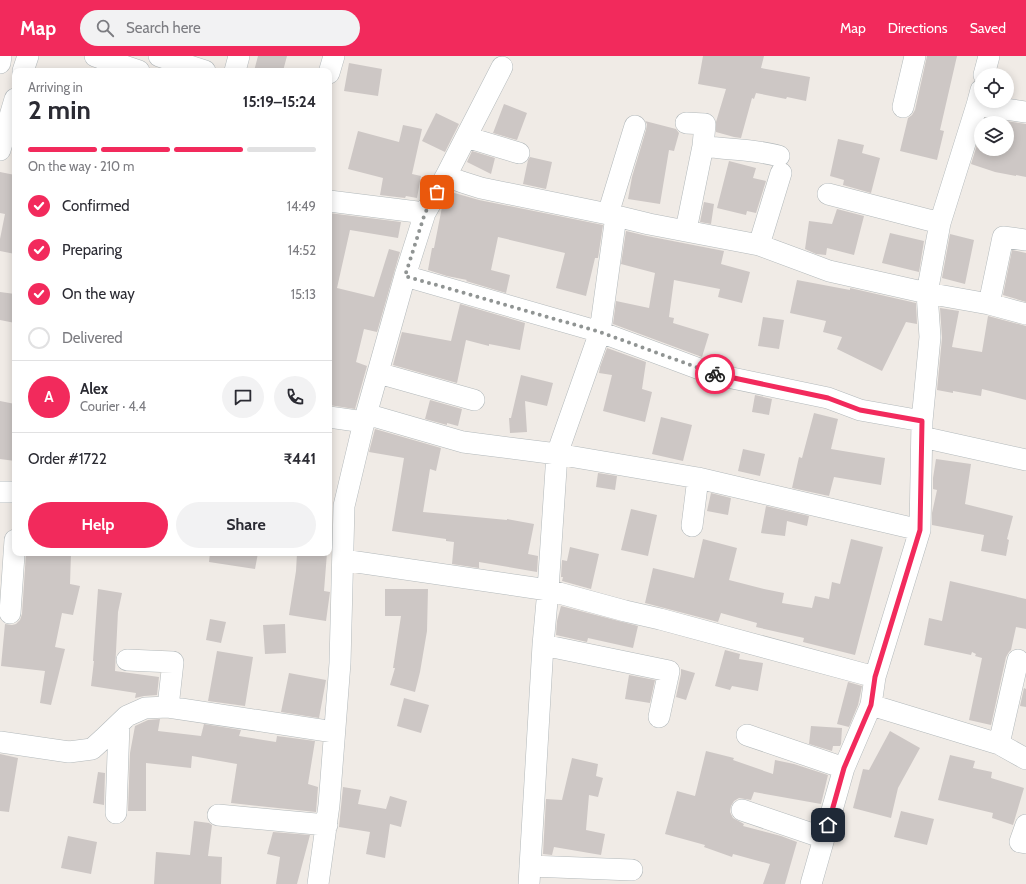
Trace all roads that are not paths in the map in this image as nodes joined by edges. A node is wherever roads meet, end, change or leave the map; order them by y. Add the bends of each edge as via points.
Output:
1 (1, 56) edge
2 (28, 56) edge
3 (95, 56) edge
4 (154, 56) edge
5 (158, 56) edge
6 (239, 56) edge
7 (334, 56) edge
8 (915, 56) edge
9 (989, 56) edge
10 (0, 63) edge
11 (502, 67) dead end
12 (24, 68) edge
13 (130, 68) edge
14 (150, 68) edge
15 (196, 68) edge
16 (236, 68) edge
17 (330, 68) edge
18 (986, 68) edge
19 (903, 107) dead end
20 (976, 108) edge
21 (1013, 108) edge
22 (12, 109) edge
23 (1026, 112) edge
24 (686, 123) dead end
25 (635, 126) dead end
26 (466, 136) junction
27 (703, 146) junction
28 (0, 151) edge
29 (519, 153) dead end
30 (12, 155) edge
31 (446, 176) junction
32 (828, 194) dead end
33 (332, 201) edge
34 (425, 213) junction
35 (612, 215) junction
36 (940, 223) junction
37 (686, 230) junction
38 (1026, 240) edge
39 (759, 245) junction
40 (405, 276) junction
41 (928, 293) junction
42 (988, 304) junction
43 (1026, 314) edge
44 (600, 332) junction
45 (378, 373) junction
46 (474, 400) dead end
47 (332, 417) edge
48 (365, 418) junction
49 (922, 429) junction
50 (557, 454) junction
51 (1026, 460) edge
52 (698, 478) junction
53 (0, 492) edge
54 (12, 492) edge
55 (337, 506) edge
56 (692, 526) dead end
57 (920, 530) junction
58 (14, 556) edge
59 (343, 560) junction
60 (548, 590) junction
61 (10, 613) dead end
62 (543, 645) junction
63 (127, 660) dead end
64 (1018, 660) dead end
65 (875, 677) junction
66 (871, 705) junction
67 (168, 707) junction
68 (659, 717) dead end
69 (119, 724) junction
70 (334, 732) junction
71 (747, 736) dead end
72 (0, 742) edge
73 (999, 744) junction
74 (1026, 759) edge
75 (844, 768) junction
76 (742, 810) dead end
77 (116, 813) dead end
78 (218, 815) dead end
79 (327, 824) junction
80 (1026, 825) edge
81 (824, 838) junction
82 (1026, 843) edge
83 (632, 870) dead end
84 (529, 875) edge
85 (318, 884) edge
86 (811, 884) edge

1 - 10 street
2 - 12 street
3 - 13 street
4 - 14 street
5 - 15 street
6 - 16 street
7 - 17 street
8 - 19 street
9 - 18 street
11 - 26 street
20 - 36 street
21 - 23 street
22 - 28 street
24 - 27 street via 705,124
25 - 35 street
26 - 29 street
26 - 31 street
27 - 37 street
27 - 39 street via 767,152 780,164
28 - 30 street
31 - 34 street
31 - 35 street via 480,188
32 - 36 street
33 - 34 street
34 - 40 street
35 - 37 street
35 - 44 street
36 - 41 street
37 - 39 street
38 - 42 street via 1003,237
39 - 41 street via 829,271
40 - 44 street
40 - 45 street
41 - 42 street
41 - 49 street via 930,337
42 - 43 street
44 - 49 street via 713,374 828,398
44 - 50 street
45 - 46 street
45 - 48 street
47 - 48 street
48 - 50 street via 463,442
48 - 55 street
49 - 51 street
49 - 57 street
50 - 52 street
50 - 60 street
52 - 56 street
52 - 57 street
53 - 54 street
55 - 59 street
57 - 65 street
58 - 61 street
59 - 60 street
59 - 70 street via 340,663
60 - 62 street
60 - 65 street
62 - 68 street via 669,671
62 - 84 street
63 - 67 street via 173,662
64 - 73 street
65 - 66 street
66 - 73 street
66 - 75 street
67 - 69 street via 145,708 127,716
67 - 70 street
69 - 72 street via 92,749 69,752
69 - 77 street
70 - 79 street
71 - 75 street
73 - 74 street
75 - 81 street
76 - 81 street
78 - 79 street
79 - 85 street
80 - 82 street via 1020,842
81 - 86 street
83 - 84 street

